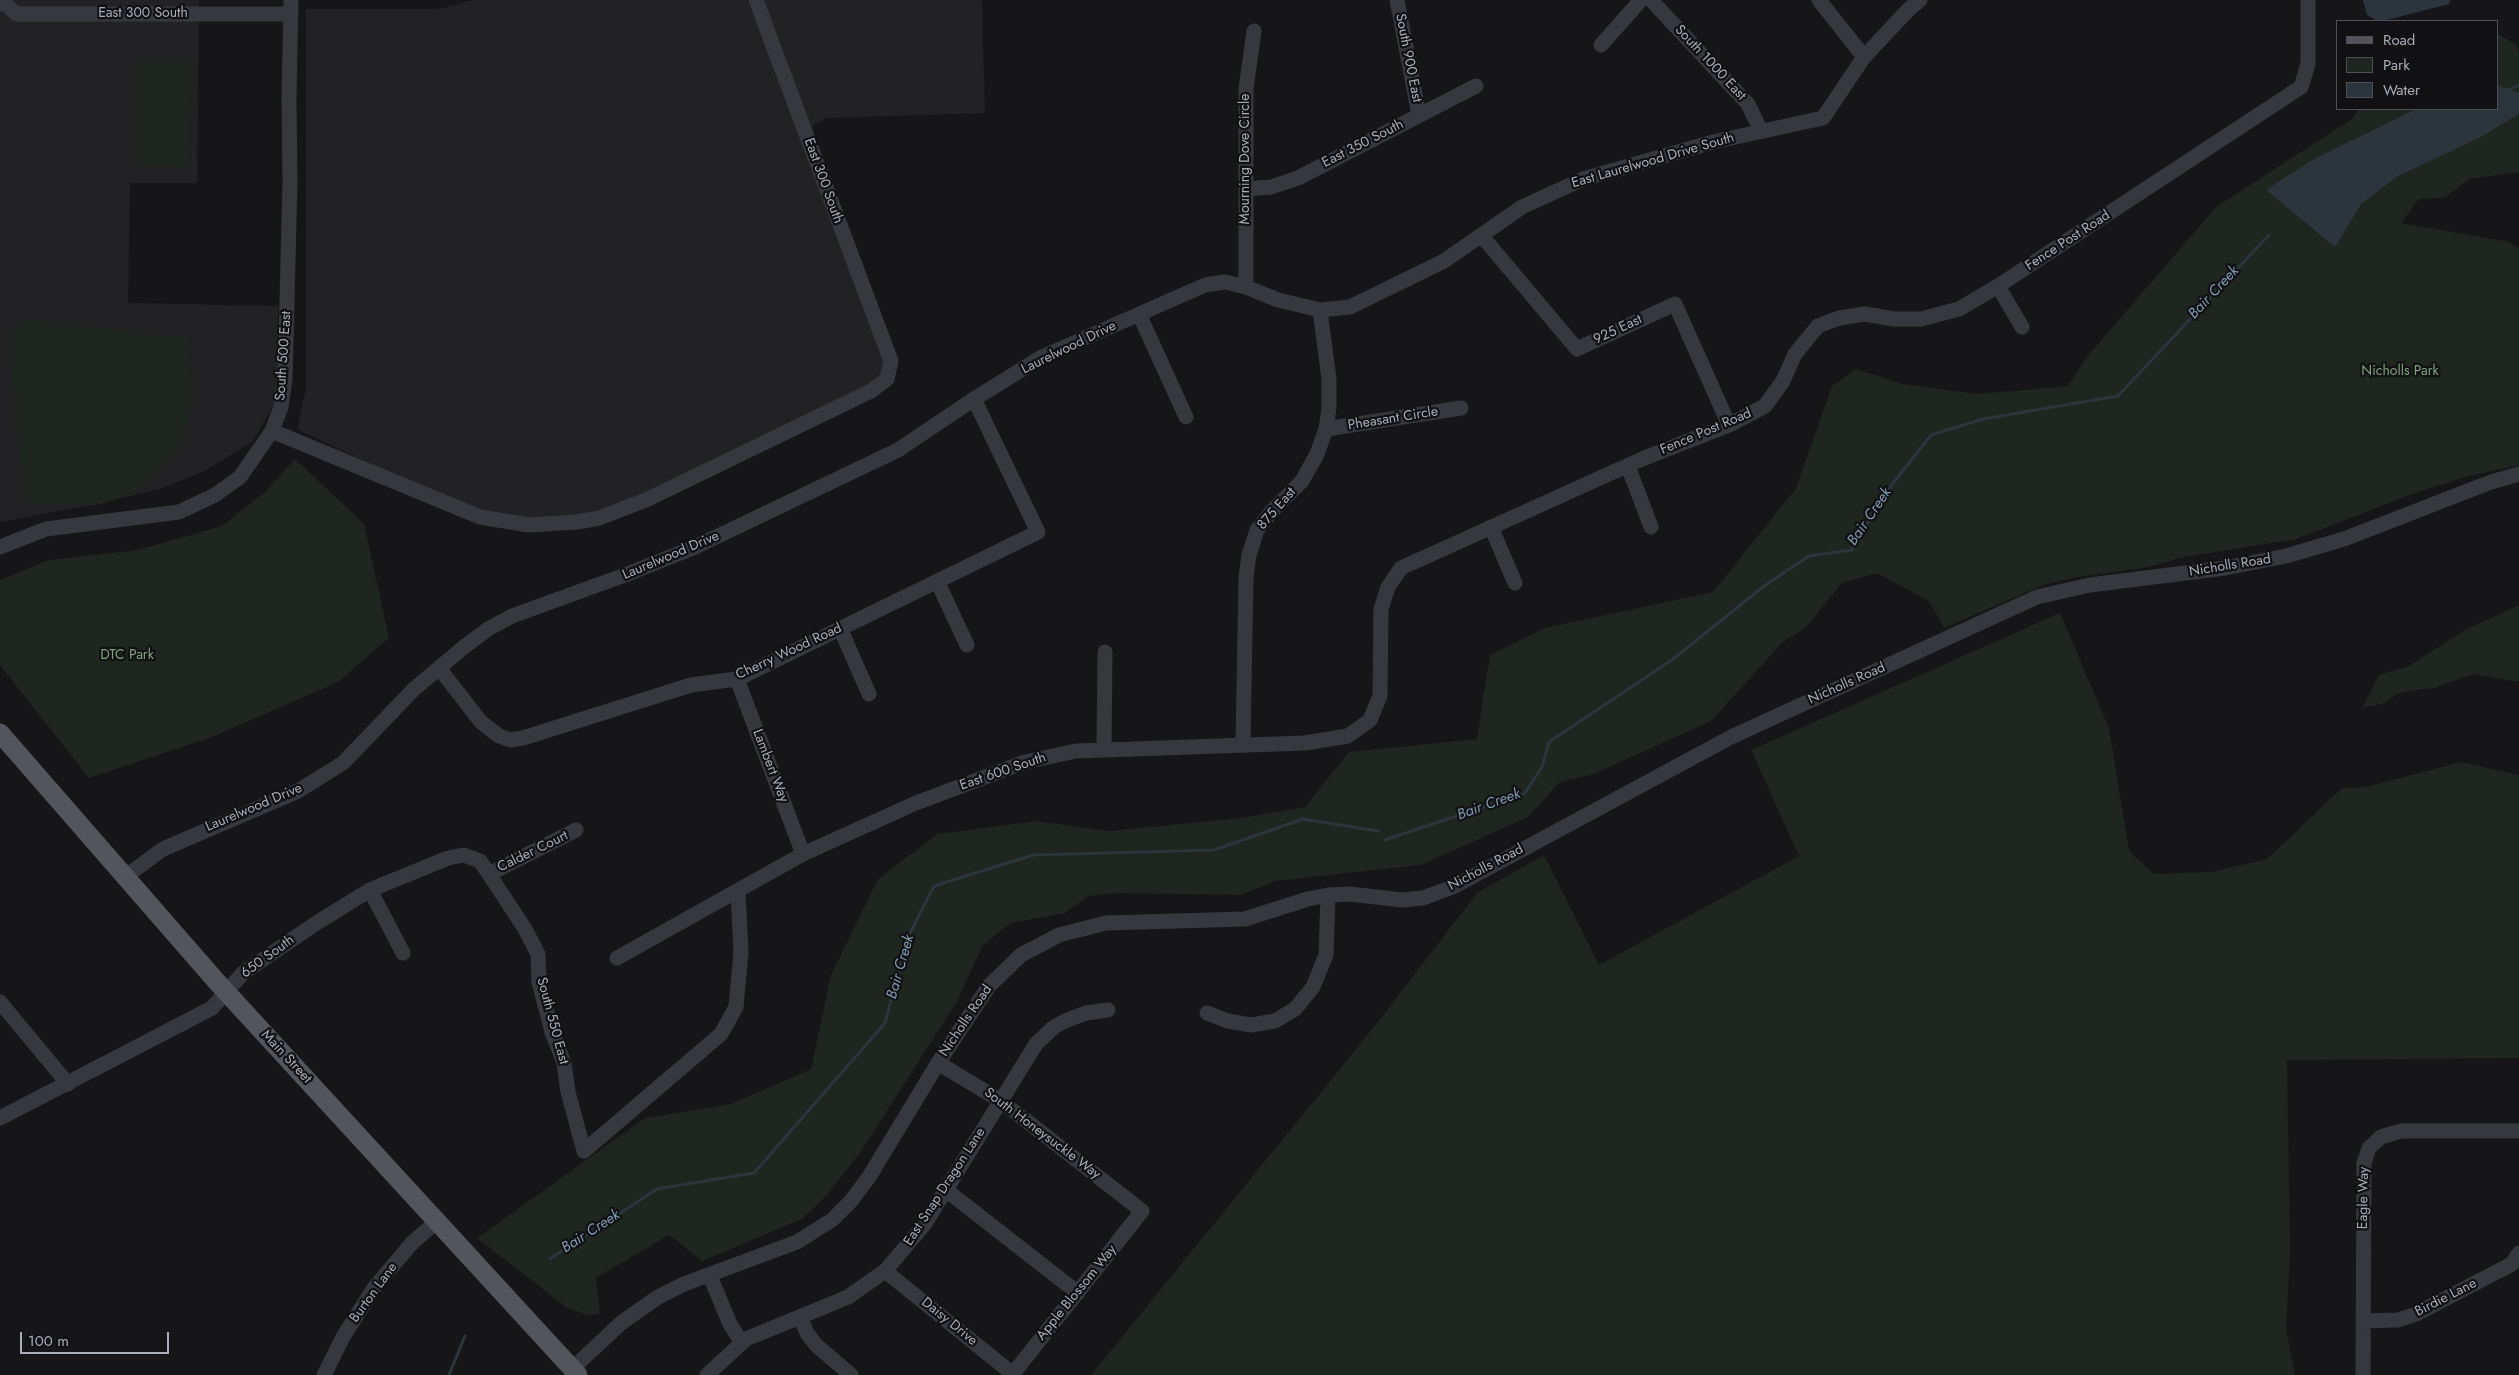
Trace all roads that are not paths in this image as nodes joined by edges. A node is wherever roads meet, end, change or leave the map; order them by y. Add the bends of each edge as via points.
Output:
1 (306, 0) edge
2 (756, 0) edge
3 (1397, 0) edge
4 (1641, 0) edge
5 (1651, 0) edge
6 (1819, 0) edge
7 (1920, 0) edge
8 (2308, 0) edge
9 (4, 3) edge
10 (291, 5) edge
11 (1254, 31) dead end
12 (1602, 44) dead end
13 (1864, 57) junction
14 (1476, 86) dead end
15 (1419, 116) junction
16 (1761, 131) junction
17 (1246, 189) junction
18 (1481, 235) junction
19 (1998, 286) junction
20 (1246, 287) junction
21 (1320, 310) junction
22 (1139, 314) junction
23 (2022, 327) dead end
24 (974, 399) junction
25 (1461, 408) dead end
26 (1186, 417) dead end
27 (1729, 425) junction
28 (1326, 429) junction
29 (272, 431) junction
30 (1628, 466) junction
31 (2519, 474) edge
32 (1491, 527) junction
33 (1651, 527) dead end
34 (0, 547) edge
35 (937, 581) junction
36 (1515, 583) dead end
37 (840, 628) junction
38 (967, 645) dead end
39 (1105, 652) dead end
40 (439, 668) junction
41 (736, 679) junction
42 (868, 694) dead end
43 (0, 733) edge
44 (1305, 743) joint
45 (1243, 744) junction
46 (1104, 749) junction
47 (576, 830) dead end
48 (803, 854) junction
49 (489, 874) junction
50 (125, 877) junction
51 (370, 890) junction
52 (738, 892) junction
53 (1328, 895) junction
54 (403, 953) dead end
55 (616, 958) dead end
56 (226, 992) junction
57 (0, 1002) edge
58 (1108, 1010) dead end
59 (1207, 1013) dead end
60 (938, 1063) junction
61 (68, 1084) junction
62 (1001, 1101) junction
63 (0, 1118) edge
64 (2519, 1131) edge
65 (946, 1190) junction
66 (1142, 1211) joint
67 (436, 1222) junction
68 (2519, 1253) edge
69 (885, 1271) junction
70 (710, 1276) junction
71 (1078, 1293) junction
72 (800, 1318) junction
73 (2363, 1321) junction
74 (742, 1343) junction
75 (575, 1372) edge
76 (1012, 1374) edge
77 (324, 1375) edge
78 (707, 1375) edge
79 (851, 1375) edge
80 (2363, 1375) edge

1 - 10 street, East 300 South
2 - 29 street, East 300 South via 891,361 887,379 871,391 646,500 599,518 577,522 529,525 480,517
3 - 15 street, South 900 East
4 - 12 street
5 - 16 street, South 1000 East via 1748,104
6 - 13 street
7 - 13 street
8 - 19 street, Fence Post Road via 2308,64 2301,87
9 - 10 street, East 300 South via 16,14
10 - 29 street, South 500 East via 285,380 281,407
11 - 17 street, Mourning Dove Circle via 1246,90
13 - 16 street, East Laurelwood Drive South via 1823,118
14 - 15 street, East 350 South
15 - 17 street, East 350 South via 1298,178 1271,188
16 - 18 street, East Laurelwood Drive South via 1583,179 1522,207
17 - 20 street, Mourning Dove Circle
18 - 21 street, East Laurelwood Drive South via 1444,261 1350,308
18 - 27 street, 925 East via 1577,349 1675,304
19 - 23 street
19 - 27 street, Fence Post Road via 1959,309 1921,319 1865,314 1839,318 1818,326 1795,354 1783,381 1765,406
20 - 21 street, East Laurelwood Drive South via 1278,300
20 - 22 street, Laurelwood Drive via 1225,282 1205,285
21 - 28 street, 875 East via 1329,379
22 - 24 street, Laurelwood Drive via 1042,357
22 - 26 street
24 - 35 street, Cherry Wood Road via 1038,532
24 - 40 street, Laurelwood Drive via 898,450 696,547 512,616 488,629
25 - 28 street, Pheasant Circle
27 - 30 street, Fence Post Road
28 - 45 street, 875 East via 1302,481 1257,530 1248,555
29 - 34 street, South 500 East via 240,477 215,495 179,512 46,529
30 - 32 street, Fence Post Road
30 - 33 street
31 - 53 street, Nicholls Road via 2337,541 2286,556 2225,568 2082,586 2037,597 1731,737 1442,891 1423,898 1402,900
32 - 36 street
32 - 44 street, Fence Post Road via 1401,568 1388,587 1381,609 1380,696 1370,720 1348,736
35 - 37 street, Cherry Wood Road
35 - 38 street
37 - 41 street, Cherry Wood Road
37 - 42 street
39 - 46 street
40 - 41 street, Cherry Wood Road via 481,722 510,740 692,685
40 - 50 street, Laurelwood Drive via 414,689 343,763 298,791 163,849
41 - 48 street, Lambert Way
43 - 50 main road, Main Street
44 - 45 street, East 600 South
45 - 46 street, East 600 South
46 - 48 street, East 600 South via 1076,751 1026,762 916,803
47 - 49 street, Calder Court
48 - 52 street, East 600 South
49 - 51 street, 650 South via 480,861 464,854
49 - 52 street, South 550 East via 526,929 538,954 538,982 564,1063 568,1092 584,1151 722,1034 736,1007 741,952
50 - 56 main road, Main Street
51 - 54 street
51 - 56 street, 650 South via 242,973
52 - 55 street, East 600 South
53 - 59 street via 1326,955 1313,987 1295,1008 1275,1021 1251,1025
53 - 60 street, Nicholls Road via 1245,919 1106,923 1059,935 1032,948 999,974 979,998
56 - 61 street, 650 South via 212,1008
56 - 67 main road, Main Street
57 - 61 street
58 - 62 street, East Snap Dragon Lane via 1076,1016 1049,1031 1029,1054
60 - 62 street, South Honeysuckle Way
60 - 70 street, Nicholls Road via 869,1177 852,1201 832,1220 797,1242
61 - 63 street, 650 South
62 - 65 street, East Snap Dragon Lane
62 - 66 street, South Honeysuckle Way
64 - 73 street, Eagle Way via 2401,1131 2381,1137 2369,1148 2364,1163
65 - 69 street, East Snap Dragon Lane via 917,1235
65 - 71 street
66 - 71 street, Apple Blossom Way
67 - 75 main road, Main Street
67 - 77 street, Burton Lane via 412,1243 374,1288 342,1337
68 - 73 street, Birdie Lane via 2512,1264 2416,1314 2398,1320
69 - 72 street, East Snap Dragon Lane via 848,1297
69 - 76 street, Daisy Drive
70 - 74 street via 730,1324
70 - 75 street, Nicholls Road via 684,1284 646,1304 621,1323
71 - 76 street, Apple Blossom Way
72 - 74 street, East Snap Dragon Lane
72 - 79 street via 816,1345
73 - 80 street, Eagle Way
74 - 78 street, East Snap Dragon Lane

